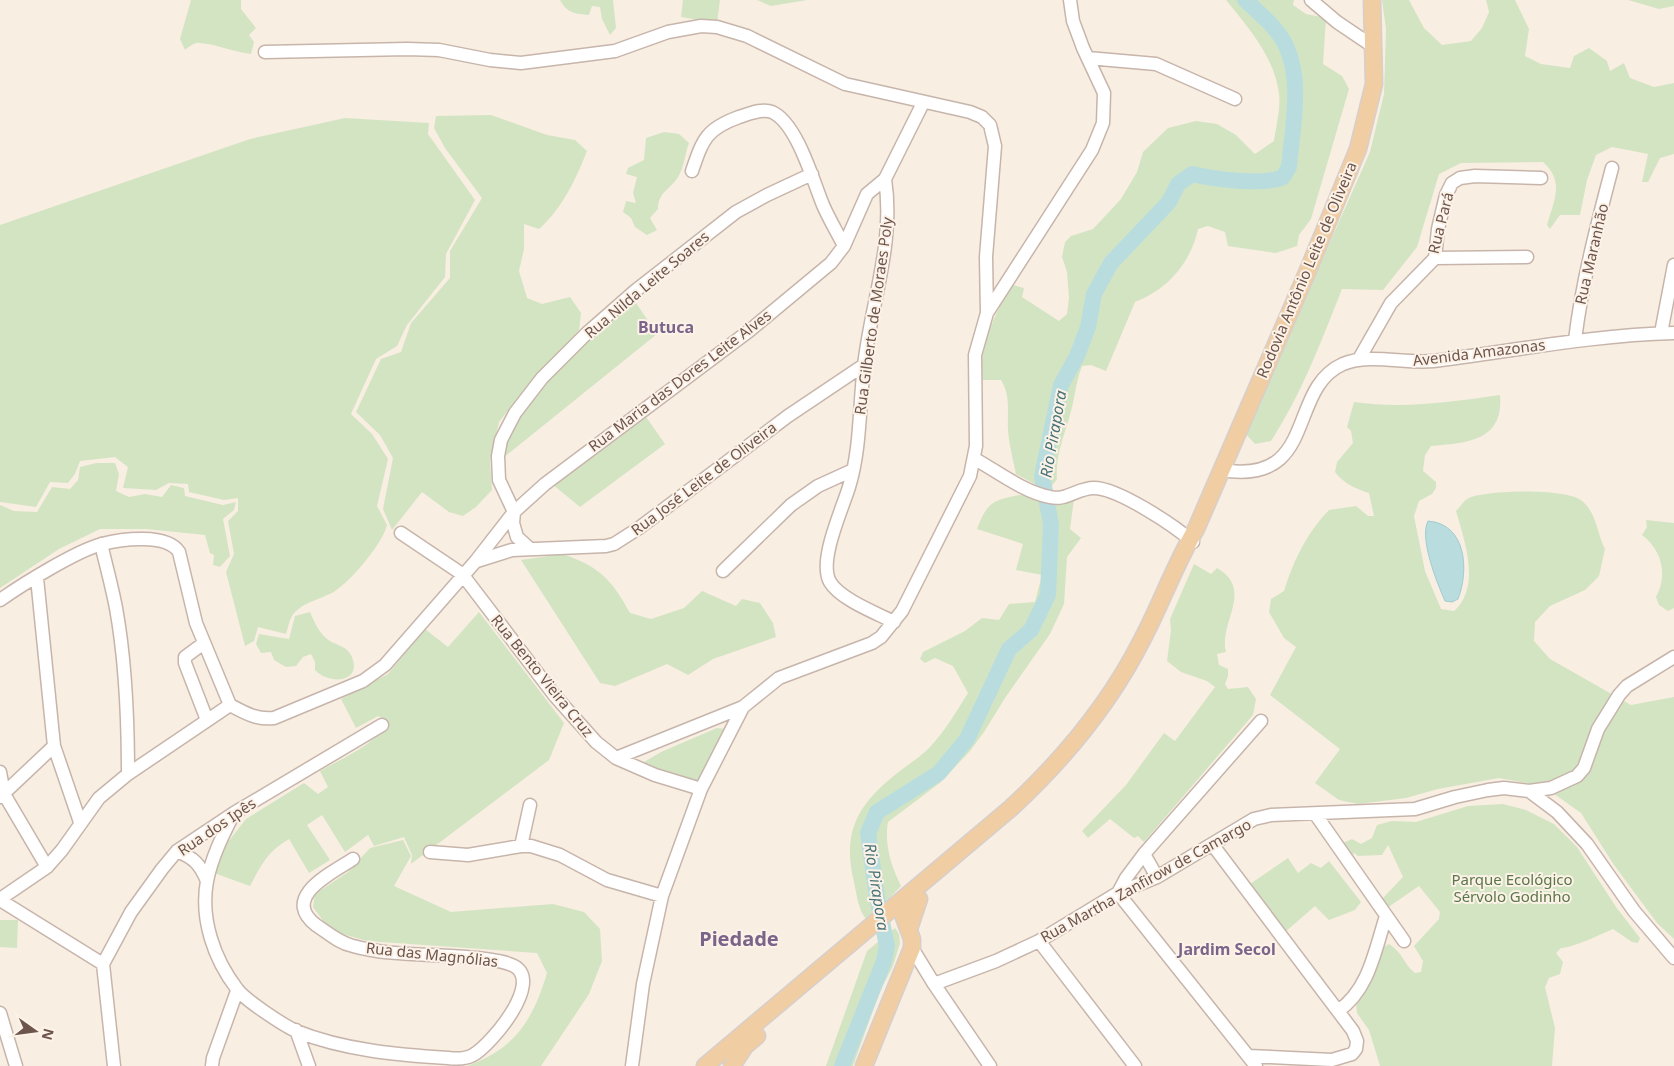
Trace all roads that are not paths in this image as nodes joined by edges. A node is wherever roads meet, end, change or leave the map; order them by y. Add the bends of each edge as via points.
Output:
1 (1070, 0) edge
2 (1311, 0) edge
3 (1372, 0) edge
4 (1374, 47) junction
5 (264, 52) dead end
6 (1088, 58) junction
7 (1235, 99) dead end
8 (923, 102) junction
9 (1612, 168) dead end
10 (692, 171) dead end
11 (812, 174) junction
12 (1541, 178) dead end
13 (885, 179) junction
14 (844, 246) junction
15 (1435, 258) junction
16 (1527, 258) dead end
17 (1674, 265) edge
18 (987, 313) junction
19 (1668, 333) edge
20 (1575, 340) junction
21 (1359, 359) junction
22 (864, 365) junction
23 (975, 459) junction
24 (853, 470) junction
25 (1221, 470) junction
26 (514, 512) junction
27 (402, 533) dead end
28 (1193, 536) junction
29 (101, 544) junction
30 (529, 548) junction
31 (475, 562) junction
32 (722, 571) dead end
33 (462, 574) junction
34 (37, 578) junction
35 (0, 600) edge
36 (894, 622) junction
37 (204, 643) junction
38 (1674, 658) edge
39 (230, 705) junction
40 (743, 707) junction
41 (207, 720) junction
42 (1261, 721) dead end
43 (382, 725) dead end
44 (54, 746) junction
45 (616, 758) junction
46 (0, 772) edge
47 (128, 774) junction
48 (702, 789) junction
49 (1529, 791) junction
50 (2, 795) edge
51 (530, 805) dead end
52 (234, 813) junction
53 (1316, 814) junction
54 (80, 822) junction
55 (1212, 844) junction
56 (521, 846) junction
57 (177, 851) junction
58 (430, 852) dead end
59 (1144, 854) junction
60 (353, 859) dead end
61 (47, 867) junction
62 (1158, 877) junction
63 (207, 882) junction
64 (1118, 893) junction
65 (662, 896) junction
66 (919, 899) junction
67 (0, 900) edge
68 (898, 911) junction
69 (1386, 916) junction
70 (909, 929) junction
71 (870, 933) junction
72 (1404, 941) dead end
73 (1039, 942) junction
74 (912, 948) junction
75 (1674, 958) edge
76 (103, 964) junction
77 (934, 984) junction
78 (237, 991) junction
79 (1338, 1010) junction
80 (0, 1013) edge
81 (296, 1030) junction
82 (727, 1048) junction
83 (410, 1061) edge
84 (1253, 1061) edge
85 (1284, 1063) edge
86 (16, 1066) edge
87 (114, 1066) edge
88 (212, 1066) edge
89 (309, 1066) edge
90 (632, 1066) edge
91 (706, 1066) edge
92 (726, 1066) edge
93 (732, 1066) edge
94 (864, 1066) edge
95 (990, 1066) edge
96 (1135, 1066) edge

1 - 6 street via 1073,20
2 - 4 street
3 - 4 main road, Rodovia Antônio Leite de Oliveira
4 - 25 main road, Rodovia Antônio Leite de Oliveira via 1374,84 1358,149
5 - 8 street via 439,50 521,64 615,51 668,32 701,26 716,27 747,36 845,84
6 - 7 street via 1156,64
6 - 18 street via 1104,93 1103,123 1092,150
8 - 13 street
8 - 18 street via 982,117 993,132 995,146 986,257
9 - 20 street, Rua Maranhão via 1593,240
10 - 11 street via 703,140 716,126 755,112 771,112 782,118 791,131
11 - 14 street
11 - 26 street, Rua Nilda Leite Soares via 736,212 635,291 542,378 515,413 500,448 499,480
12 - 15 street, Rua Pará via 1475,176 1452,183 1438,229
13 - 14 street, Rua Maria das Dores Leite Alves via 867,194
13 - 22 street, Rua Gilberto de Moraes Poly via 889,222
14 - 26 street, Rua Maria das Dores Leite Alves via 831,263 749,331 580,456
15 - 16 street
15 - 21 street, Rua Pará via 1391,303
17 - 19 street
18 - 23 street via 975,354
19 - 20 street, Avenida Amazonas
20 - 21 street, Avenida Amazonas via 1432,361
21 - 25 street, Avenida Amazonas via 1328,372 1288,448 1270,466 1255,472
22 - 24 street, Rua Gilberto de Moraes Poly
22 - 30 street, Rua José Leite de Oliveira via 788,416 614,544
23 - 28 street via 1032,491 1050,497 1063,498 1083,489 1106,490
23 - 36 street via 970,476 910,597
24 - 32 street via 818,486 791,505
24 - 36 street, Rua Gilberto de Moraes Poly via 830,544 826,570 830,582 843,594
25 - 28 main road, Rodovia Antônio Leite de Oliveira
26 - 30 street via 517,537
26 - 31 street, Rua Maria das Dores Leite Alves
27 - 33 street, Rua Bento Vieira Cruz
28 - 66 main road, Rodovia Antônio Leite de Oliveira via 1190,560 1156,636 1122,697 1090,740 1056,780 1025,809
28 - 68 main road, Rodovia Antônio Leite de Oliveira via 1175,564 1143,638 1112,693 1080,736 1050,772
29 - 34 street
29 - 37 street via 155,540 175,547
29 - 47 street via 122,652 128,722
30 - 31 street, Rua José Leite de Oliveira
31 - 33 street, Rua Maria das Dores Leite Alves
33 - 39 street, Rua Maria das Dores Leite Alves via 385,665 363,681 274,718 254,717
33 - 45 street, Rua Bento Vieira Cruz via 555,696 596,742
34 - 35 street
34 - 44 street
36 - 40 street via 881,638 872,643 779,678
37 - 39 street
37 - 41 street via 185,657 185,663
38 - 49 street, Rua Martha Zanfirow de Camargo via 1627,686 1619,695 1598,729 1584,768 1577,776 1551,788
39 - 41 street
40 - 45 street
40 - 48 street
41 - 47 street
42 - 59 street
43 - 52 street, Rua dos Ipês
44 - 50 street
44 - 54 street
45 - 48 street, Rua Bento Vieira Cruz via 655,775
46 - 50 street
47 - 54 street via 98,798
48 - 65 street
49 - 53 street, Rua Martha Zanfirow de Camargo via 1496,789 1455,796 1415,809
49 - 75 street via 1557,812 1587,844 1634,911
50 - 61 street
51 - 56 street
52 - 57 street, Rua dos Ipês
52 - 63 street, Rua das Magnólias via 216,848
53 - 55 street, Rua Martha Zanfirow de Camargo via 1271,815 1254,819
53 - 69 street
54 - 61 street
55 - 62 street, Rua Martha Zanfirow de Camargo
55 - 79 street
56 - 58 street via 468,855
56 - 65 street via 560,855 607,880
57 - 63 street via 192,857 201,866
57 - 76 street, Rua dos Ipês via 132,912
59 - 62 street
59 - 64 street
60 - 83 street, Rua das Magnólias via 314,884 305,896 304,908 310,920 335,939 374,950 507,962 518,968 524,978 524,988 515,1009 473,1056
61 - 67 street
62 - 64 street, Rua Martha Zanfirow de Camargo
63 - 78 street, Rua das Magnólias via 205,919 214,949
64 - 73 street, Rua Martha Zanfirow de Camargo
64 - 84 street
65 - 90 street via 643,984
66 - 68 main road, Rodovia Antônio Leite de Oliveira
66 - 70 main road
67 - 76 street
68 - 70 main road
68 - 71 main road, Rodovia Antônio Leite de Oliveira
69 - 72 street
69 - 79 street via 1359,991 1350,1003
70 - 74 main road
71 - 82 main road, Rodovia Antônio Leite de Oliveira
71 - 93 main road, Rodovia Antônio Leite de Oliveira via 745,1046
73 - 77 street, Rua Martha Zanfirow de Camargo
73 - 96 street
74 - 77 street
74 - 94 main road
76 - 87 street
77 - 95 street
78 - 81 street, Rua das Magnólias
78 - 88 street
79 - 85 street via 1357,1041 1352,1054 1332,1060
80 - 86 street
81 - 83 street, Rua das Magnólias
81 - 89 street
82 - 91 main road, Rodovia Antônio Leite de Oliveira
82 - 92 main road
84 - 85 street

